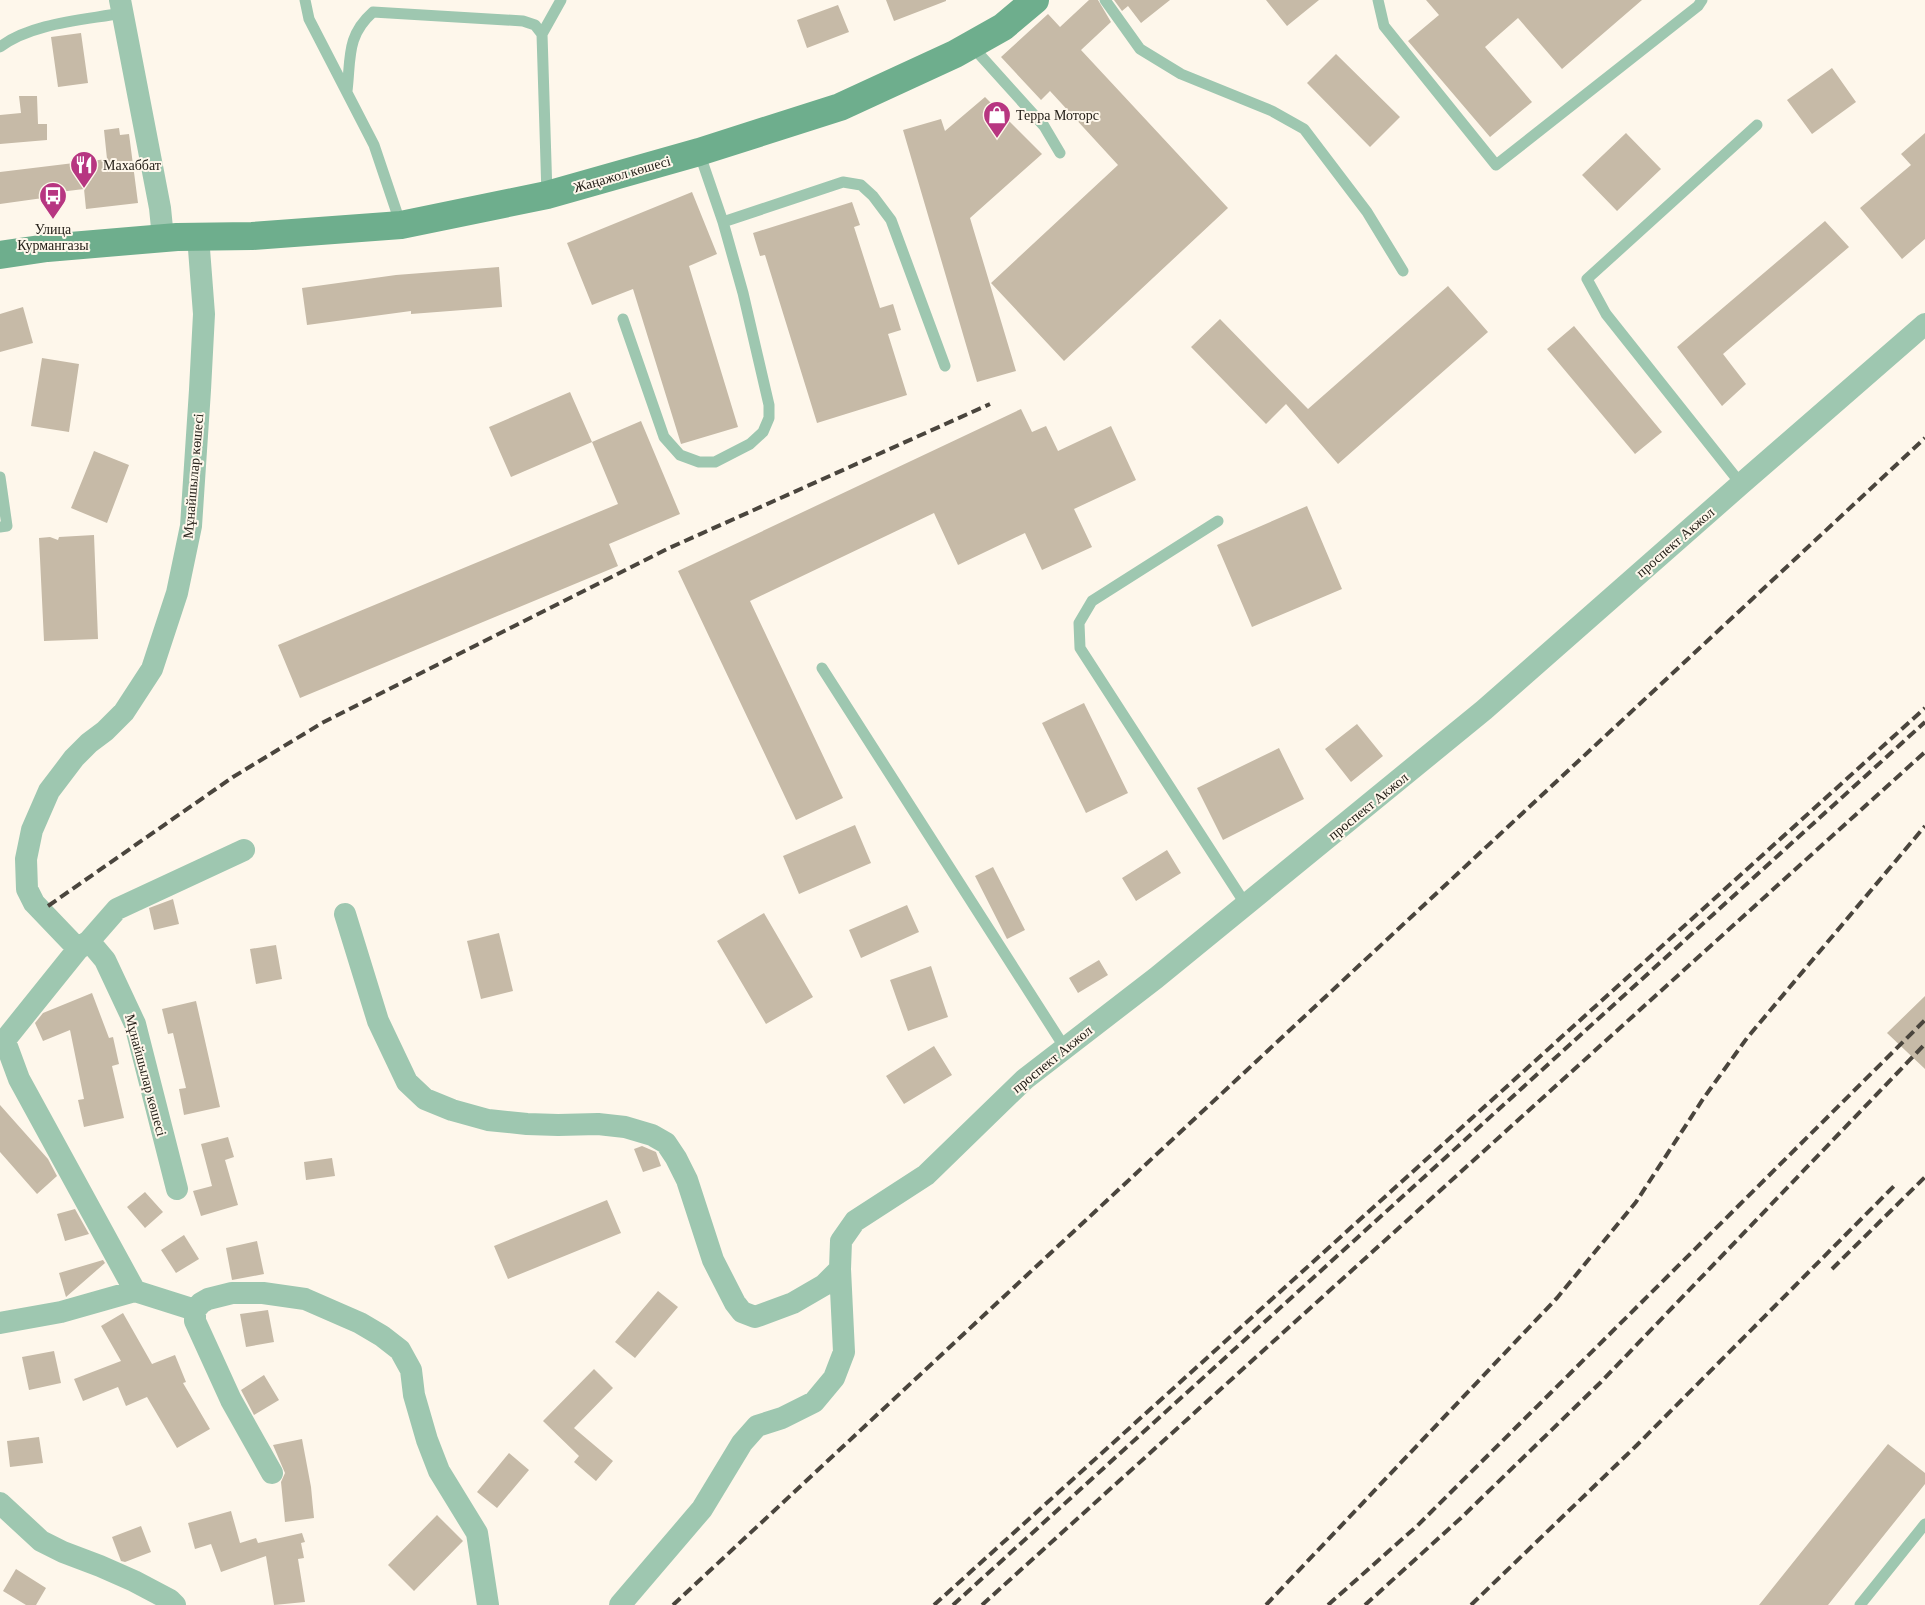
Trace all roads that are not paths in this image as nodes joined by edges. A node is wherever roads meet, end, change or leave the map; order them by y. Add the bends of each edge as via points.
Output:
1 (305, 0) edge
2 (561, 0) edge
3 (1035, 0) edge
4 (1105, 0) edge
5 (1378, 0) edge
6 (1702, 0) edge
7 (121, 6) edge
8 (542, 34) junction
9 (972, 45) junction
10 (0, 47) edge
11 (348, 91) junction
12 (1757, 125) dead end
13 (699, 152) junction
14 (1060, 152) dead end
15 (547, 195) junction
16 (723, 222) junction
17 (401, 225) junction
18 (179, 237) junction
19 (0, 255) edge
20 (1403, 271) dead end
21 (623, 320) dead end
22 (1925, 324) edge
23 (945, 366) dead end
24 (0, 477) edge
25 (1741, 484) junction
26 (1218, 521) dead end
27 (0, 527) edge
28 (822, 668) dead end
29 (244, 850) dead end
30 (1246, 905) junction
31 (345, 914) dead end
32 (83, 945) junction
33 (2, 1044) edge
34 (1065, 1048) junction
35 (177, 1189) dead end
36 (840, 1269) junction
37 (136, 1291) junction
38 (195, 1310) junction
39 (0, 1322) edge
40 (272, 1473) dead end
41 (0, 1503) edge
42 (1925, 1524) edge
43 (174, 1605) edge
44 (488, 1605) edge
45 (620, 1605) edge
46 (1860, 1605) edge

1 - 11 lane via 309,19
2 - 8 lane
3 - 9 main road, Жаңажол көшесі via 1003,27
4 - 20 lane via 1140,49 1181,74 1272,111 1304,129 1367,212
5 - 6 lane via 1384,26 1496,165
7 - 10 lane via 39,29
7 - 18 street, Мұнайшылар көшесі via 160,208
8 - 11 lane via 535,25 523,21 373,12 353,36
8 - 15 lane
9 - 13 main road, Жаңажол көшесі via 840,107
9 - 14 lane via 1044,126
11 - 17 lane via 374,145
12 - 25 lane via 1587,279 1606,314
13 - 15 main road, Жаңажол көшесі
13 - 16 lane
15 - 17 main road, Жаңажол көшесі
16 - 21 lane via 769,405 763,432 750,444 715,462 699,462 680,455 664,437
16 - 23 lane via 843,182 861,185 891,220
17 - 18 main road, Жаңажол көшесі via 252,236
18 - 19 main road, Жаңажол көшесі
18 - 32 street, Мұнайшылар көшесі via 204,314 191,526 177,593 152,669 124,712 74,758 50,792 32,830 26,859 27,889 34,903
22 - 25 street, проспект Акжол
24 - 27 lane via 7,526
25 - 30 street, проспект Акжол via 1484,710
26 - 30 lane via 1092,601 1079,623 1080,648
28 - 34 lane
29 - 32 street via 117,910
30 - 34 street, проспект Акжол
31 - 36 street via 378,1021 407,1082 425,1099 488,1120 625,1127 666,1143 687,1180 713,1260 742,1312 755,1316 793,1304 824,1285
32 - 33 street
32 - 35 street, Мұнайшылар көшесі via 106,960 135,1024
33 - 37 street
34 - 36 street, проспект Акжол via 1025,1078 926,1175 855,1221 841,1241
36 - 45 street, проспект Акжол via 844,1352 834,1378 814,1402 757,1426 742,1443 702,1509
37 - 38 street
37 - 39 street via 61,1312
38 - 40 street via 195,1322 231,1400
38 - 44 street via 208,1299 232,1293 263,1293 305,1299 360,1323 400,1350 411,1370 414,1395 439,1471 477,1533
41 - 43 street via 41,1541 134,1581
42 - 46 lane

